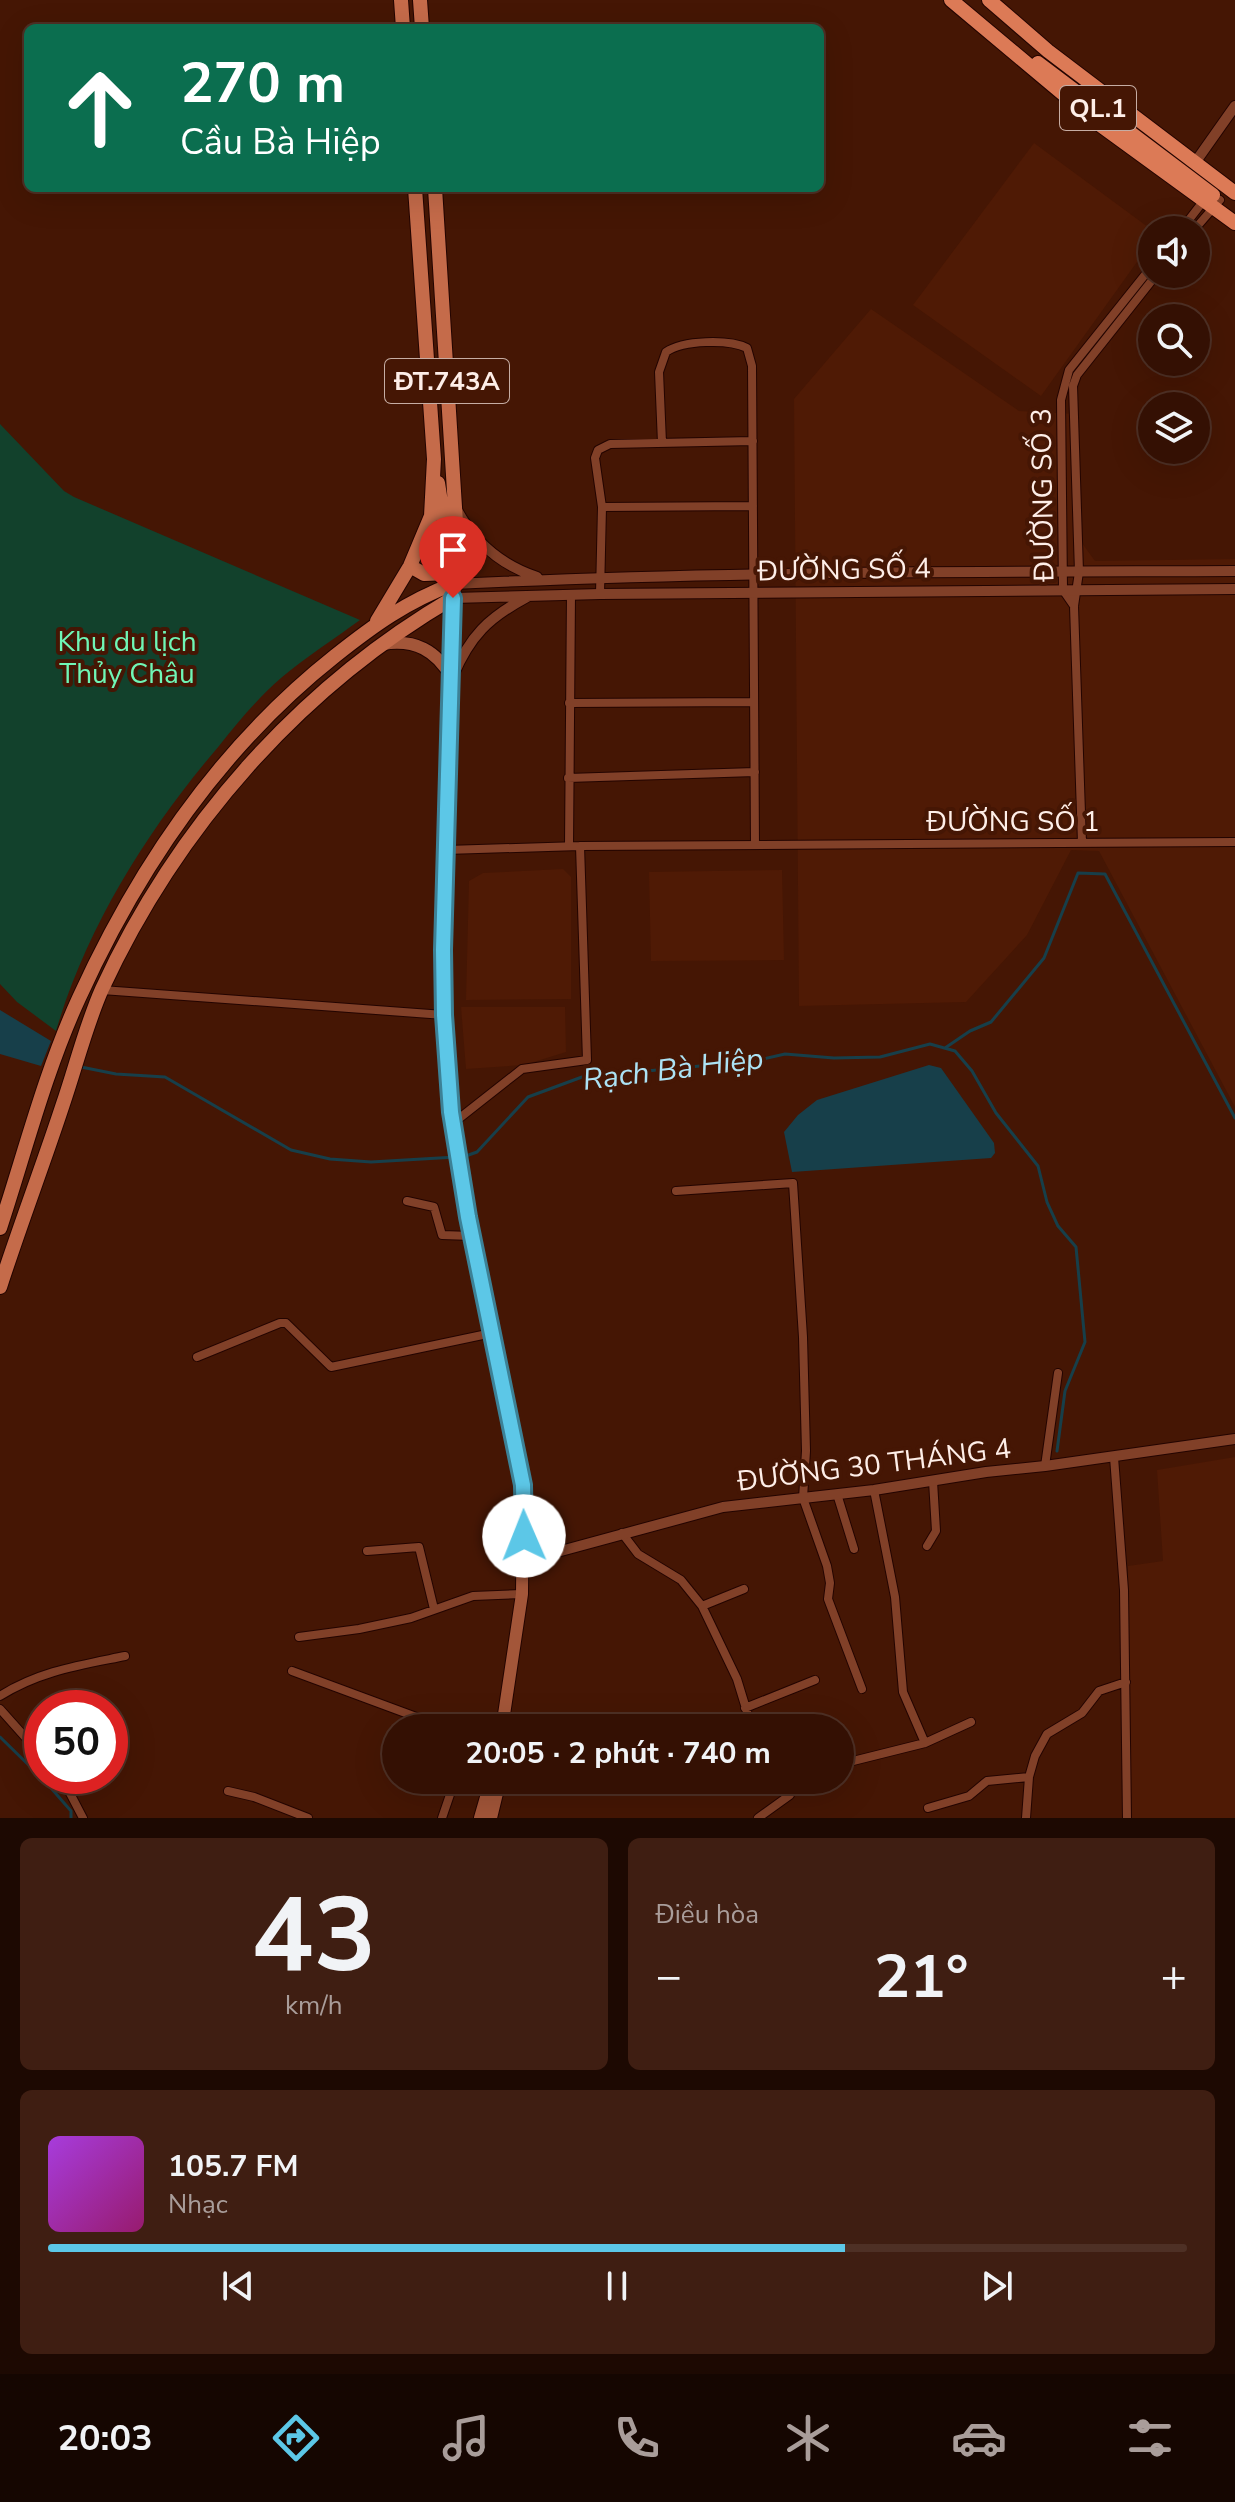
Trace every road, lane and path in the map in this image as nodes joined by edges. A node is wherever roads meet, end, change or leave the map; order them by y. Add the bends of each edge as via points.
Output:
1 (401, 0) edge
2 (420, 0) edge
3 (951, 0) edge
4 (965, 0) edge
5 (989, 0) edge
6 (998, 0) edge
7 (403, 24) edge
8 (422, 24) edge
9 (1101, 91) junction
10 (1235, 106) edge
11 (1197, 160) junction
12 (1235, 184) edge
13 (415, 192) edge
14 (435, 192) edge
15 (1235, 193) edge
16 (1212, 200) junction
17 (1235, 211) edge
18 (1195, 216) edge
19 (1202, 216) edge
20 (1235, 223) edge
21 (1138, 284) edge
22 (1146, 288) edge
23 (1069, 385) junction
24 (753, 441) junction
25 (662, 443) junction
26 (434, 459) junction
27 (753, 506) junction
28 (456, 507) junction
29 (602, 507) junction
30 (423, 540) junction
31 (410, 566) junction
32 (1235, 571) edge
33 (1063, 572) junction
34 (1079, 572) junction
35 (754, 575) junction
36 (600, 578) junction
37 (543, 579) junction
38 (453, 585) junction
39 (1078, 589) junction
40 (1235, 589) edge
41 (1063, 590) junction
42 (571, 594) junction
43 (600, 594) junction
44 (754, 594) junction
45 (529, 595) junction
46 (1074, 606) junction
47 (374, 626) junction
48 (383, 644) junction
49 (452, 678) junction
50 (754, 702) junction
51 (569, 703) junction
52 (755, 772) junction
53 (568, 778) junction
54 (208, 780) junction
55 (225, 794) junction
56 (1235, 842) edge
57 (1082, 843) junction
58 (755, 844) junction
59 (569, 846) junction
60 (580, 846) junction
61 (446, 850) junction
62 (102, 990) junction
63 (444, 1015) junction
64 (452, 1124) junction
65 (676, 1191) dead end
66 (407, 1201) dead end
67 (0, 1228) edge
68 (442, 1235) junction
69 (472, 1236) junction
70 (446, 1247) dead end
71 (0, 1287) edge
72 (492, 1333) junction
73 (197, 1357) dead end
74 (1058, 1373) dead end
75 (1235, 1439) edge
76 (1114, 1457) junction
77 (1045, 1466) junction
78 (933, 1481) junction
79 (874, 1490) junction
80 (837, 1494) junction
81 (803, 1498) junction
82 (622, 1533) junction
83 (927, 1546) dead end
84 (854, 1549) dead end
85 (367, 1551) dead end
86 (524, 1561) junction
87 (744, 1589) dead end
88 (522, 1594) junction
89 (702, 1606) junction
90 (434, 1609) junction
91 (299, 1637) dead end
92 (125, 1656) dead end
93 (292, 1671) dead end
94 (815, 1680) dead end
95 (1126, 1682) junction
96 (862, 1689) dead end
97 (0, 1696) edge
98 (745, 1708) junction
99 (0, 1709) edge
100 (408, 1714) edge
101 (504, 1714) edge
102 (747, 1714) edge
103 (971, 1722) dead end
104 (24, 1736) edge
105 (925, 1743) junction
106 (854, 1761) edge
107 (1029, 1777) junction
108 (228, 1791) dead end
109 (70, 1794) edge
110 (450, 1794) edge
111 (488, 1794) edge
112 (497, 1794) edge
113 (790, 1794) edge
114 (928, 1808) dead end
115 (293, 1815) edge
116 (83, 1818) edge
117 (308, 1818) edge
118 (442, 1818) edge
119 (480, 1818) edge
120 (491, 1818) edge
121 (758, 1818) edge
122 (1026, 1818) edge
123 (1127, 1818) edge

1 - 7 main road
2 - 8 main road
3 - 16 highway, QL.1 via 1099,124
4 - 16 highway, QL.1
5 - 9 highway, QL.1
6 - 9 highway, QL.1
9 - 11 highway, QL.1
10 - 11 street
11 - 12 highway, QL.1
11 - 15 highway, QL.1
13 - 26 main road, ĐT.743A
14 - 28 main road, ĐT.743A
16 - 17 highway, QL.1
16 - 18 street
16 - 19 street
16 - 20 highway, QL.1
21 - 23 street, ĐƯỜNG SỐ 3 via 1069,370
22 - 23 street, ĐƯỜNG SỐ 3
23 - 33 street, ĐƯỜNG SỐ 3 via 1061,400
23 - 34 street, ĐƯỜNG SỐ 3
24 - 25 street
24 - 25 street via 752,366 747,348 737,342 681,344 666,352 659,372
24 - 27 street
25 - 29 street via 610,444 598,450 594,469
26 - 30 main road via 431,516
26 - 38 main road, ĐT.743A via 443,550
27 - 29 street
27 - 35 street
28 - 37 street via 491,553
28 - 38 main road, ĐT.743A
29 - 36 street
30 - 31 main road
30 - 38 main road
31 - 38 main road
31 - 47 main road
32 - 34 street, ĐƯỜNG SỐ 4
33 - 34 street, ĐƯỜNG SỐ 4
33 - 35 street, ĐƯỜNG SỐ 4
33 - 41 street, ĐƯỜNG SỐ 3
34 - 39 street, ĐƯỜNG SỐ 3
35 - 36 street, ĐƯỜNG SỐ 4
35 - 44 street
36 - 37 street, ĐƯỜNG SỐ 4
36 - 43 street
37 - 38 street, ĐƯỜNG SỐ 4
38 - 45 street, ĐƯỜNG SỐ 4
38 - 47 main road via 407,604
38 - 48 main road
38 - 49 main road, ĐT.743A
39 - 40 street, ĐƯỜNG SỐ 4
39 - 41 street, ĐƯỜNG SỐ 4
39 - 46 street, ĐƯỜNG SỐ 3
41 - 44 street, ĐƯỜNG SỐ 4
41 - 46 street, ĐƯỜNG SỐ 3
42 - 43 street, ĐƯỜNG SỐ 4
42 - 45 street, ĐƯỜNG SỐ 4
42 - 51 street
43 - 44 street, ĐƯỜNG SỐ 4
44 - 50 street
45 - 49 street via 474,636
46 - 57 street, ĐƯỜNG SỐ 3
47 - 54 main road via 293,690
48 - 49 main road via 419,645 440,660
48 - 55 main road via 294,718
49 - 61 main road, ĐT.743A
50 - 51 street
50 - 52 street
51 - 53 street
52 - 53 street
52 - 58 street
53 - 59 street
54 - 55 main road
54 - 67 main road via 138,886 83,990
55 - 62 main road via 167,873
56 - 57 street, ĐƯỜNG SỐ 1
57 - 58 street, ĐƯỜNG SỐ 1
58 - 60 street, ĐƯỜNG SỐ 1
59 - 60 street, ĐƯỜNG SỐ 1
59 - 61 street, ĐƯỜNG SỐ 1
60 - 64 street via 587,1060 522,1069
61 - 63 main road, ĐT.743A
62 - 63 street
62 - 71 main road
63 - 64 main road, ĐT.743A
64 - 69 main road, ĐT.743A
65 - 81 street via 793,1183 803,1337
66 - 68 street via 434,1207
68 - 69 street
68 - 70 street
69 - 72 main road, ĐT.743A
72 - 73 street via 331,1367 280,1323
72 - 86 main road, ĐT.743A via 523,1485
74 - 77 street
75 - 76 street, ĐƯỜNG 30 THÁNG 4
76 - 77 street, ĐƯỜNG 30 THÁNG 4
76 - 95 street
77 - 78 street, ĐƯỜNG 30 THÁNG 4
78 - 79 street, ĐƯỜNG 30 THÁNG 4
78 - 83 street via 936,1531
79 - 80 street, ĐƯỜNG 30 THÁNG 4
79 - 105 street via 895,1597 903,1692
80 - 81 street, ĐƯỜNG 30 THÁNG 4
80 - 84 street
81 - 82 street, ĐƯỜNG 30 THÁNG 4 via 723,1507
81 - 96 street via 829,1574 828,1599
82 - 86 street, ĐƯỜNG 30 THÁNG 4
82 - 89 street via 638,1554 681,1580
85 - 90 street via 419,1547
86 - 88 main road, ĐT.743A
87 - 89 street
88 - 90 street via 473,1596
88 - 101 main road, ĐT.743A
89 - 98 street
90 - 91 street via 359,1629
92 - 97 street via 50,1671
93 - 100 street
94 - 98 street
95 - 107 street via 1099,1691 1082,1713 1047,1734
95 - 123 street
98 - 102 street
99 - 104 street
103 - 105 street
105 - 106 street
107 - 114 street via 987,1781 969,1796
107 - 122 street
108 - 115 street
109 - 116 street
110 - 118 street
111 - 119 main road
112 - 120 main road
113 - 121 street
115 - 117 street

